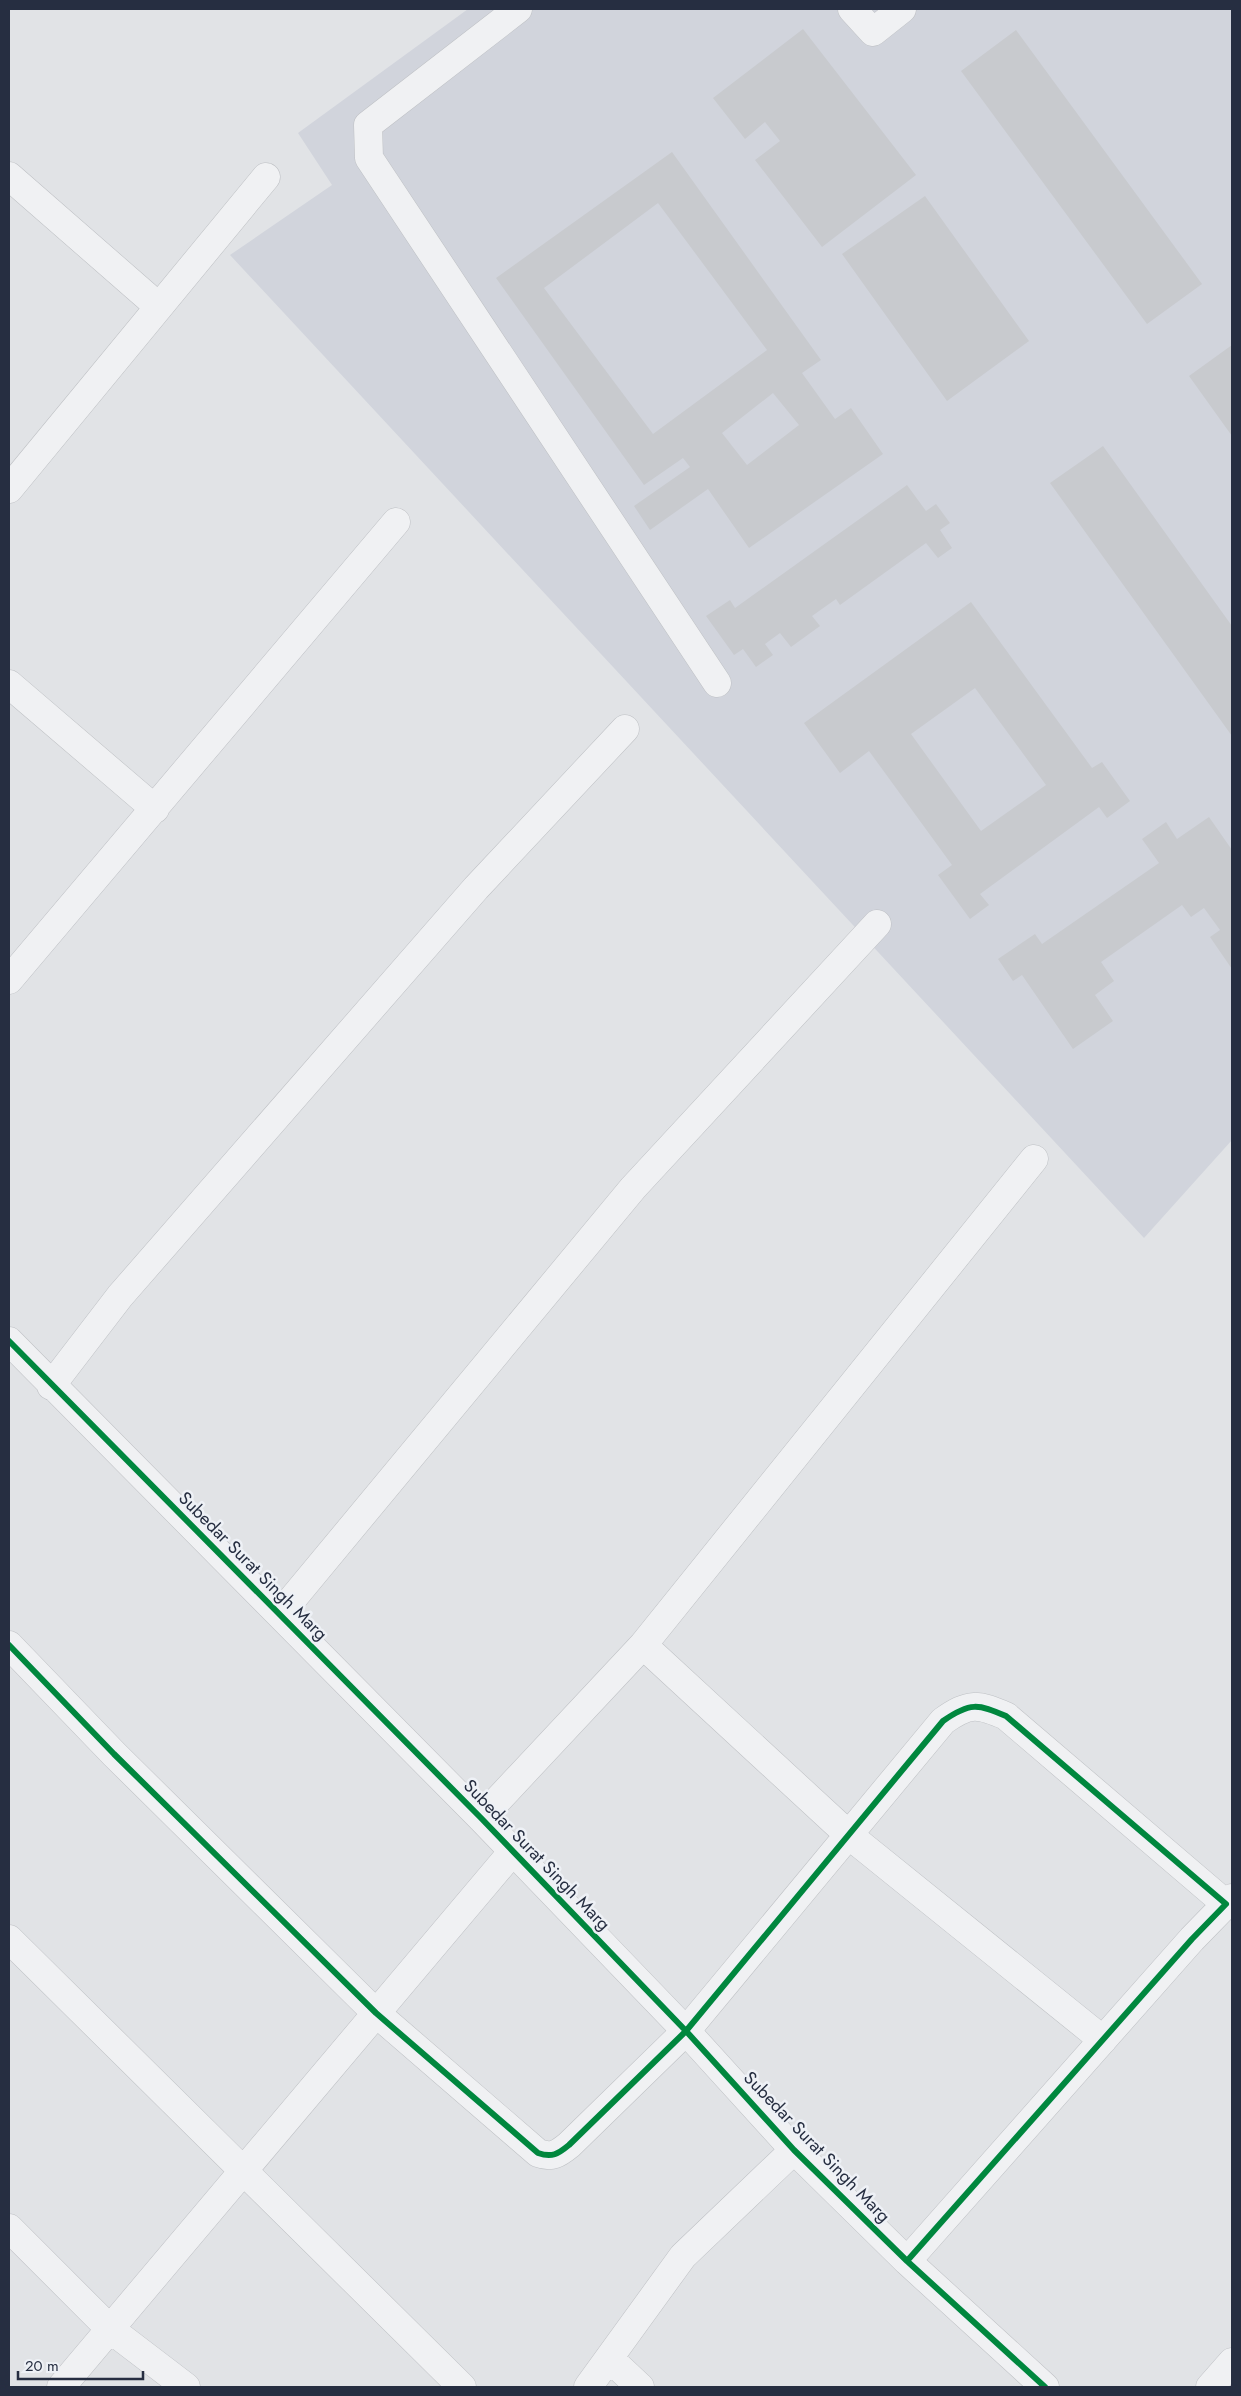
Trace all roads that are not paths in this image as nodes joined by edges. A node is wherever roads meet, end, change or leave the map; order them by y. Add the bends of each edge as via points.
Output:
1 (518, 9) edge
2 (852, 9) edge
3 (902, 9) edge
4 (9, 176) edge
5 (266, 177) dead end
6 (159, 306) junction
7 (9, 489) edge
8 (396, 522) dead end
9 (717, 683) dead end
10 (9, 684) edge
11 (625, 729) dead end
12 (155, 809) junction
13 (877, 924) dead end
14 (9, 980) edge
15 (1034, 1159) dead end
16 (9, 1341) edge
17 (51, 1386) junction
18 (280, 1614) junction
19 (9, 1645) edge
20 (643, 1645) junction
21 (481, 1818) junction
22 (850, 1836) junction
23 (513, 1851) junction
24 (1229, 1901) edge
25 (9, 1939) edge
26 (376, 2013) junction
27 (686, 2031) junction
28 (1103, 2040) junction
29 (794, 2150) junction
30 (244, 2170) junction
31 (9, 2228) edge
32 (907, 2261) junction
33 (110, 2329) junction
34 (609, 2358) junction
35 (1232, 2362) edge
36 (61, 2387) edge
37 (186, 2387) edge
38 (462, 2387) edge
39 (588, 2387) edge
40 (640, 2387) edge
41 (1045, 2387) edge
42 (1210, 2387) edge

1 - 9 street via 368,125 369,158
2 - 3 street via 873,32
4 - 6 street
5 - 6 street
6 - 7 street
8 - 12 street
10 - 12 street
11 - 17 street via 476,888 120,1296
12 - 14 street
13 - 18 street via 633,1188
15 - 20 street
16 - 17 street, Subedar Surat Singh Marg
17 - 18 street, Subedar Surat Singh Marg
18 - 21 street, Subedar Surat Singh Marg
19 - 26 street via 114,1754
20 - 21 street
20 - 22 street
21 - 23 street, Subedar Surat Singh Marg
22 - 24 street via 944,1721 959,1710 981,1705 1006,1716
22 - 27 street
22 - 28 street
23 - 26 street
23 - 27 street, Subedar Surat Singh Marg
24 - 28 street
25 - 30 street
26 - 27 street via 538,2153 548,2156 556,2155 569,2145
26 - 30 street
27 - 29 street, Subedar Surat Singh Marg
28 - 32 street
29 - 32 street, Subedar Surat Singh Marg
29 - 34 street via 683,2256
30 - 33 street
30 - 38 street
31 - 33 street
32 - 41 street, Subedar Surat Singh Marg
33 - 36 street
33 - 37 street
34 - 39 street
34 - 40 street
35 - 42 street

